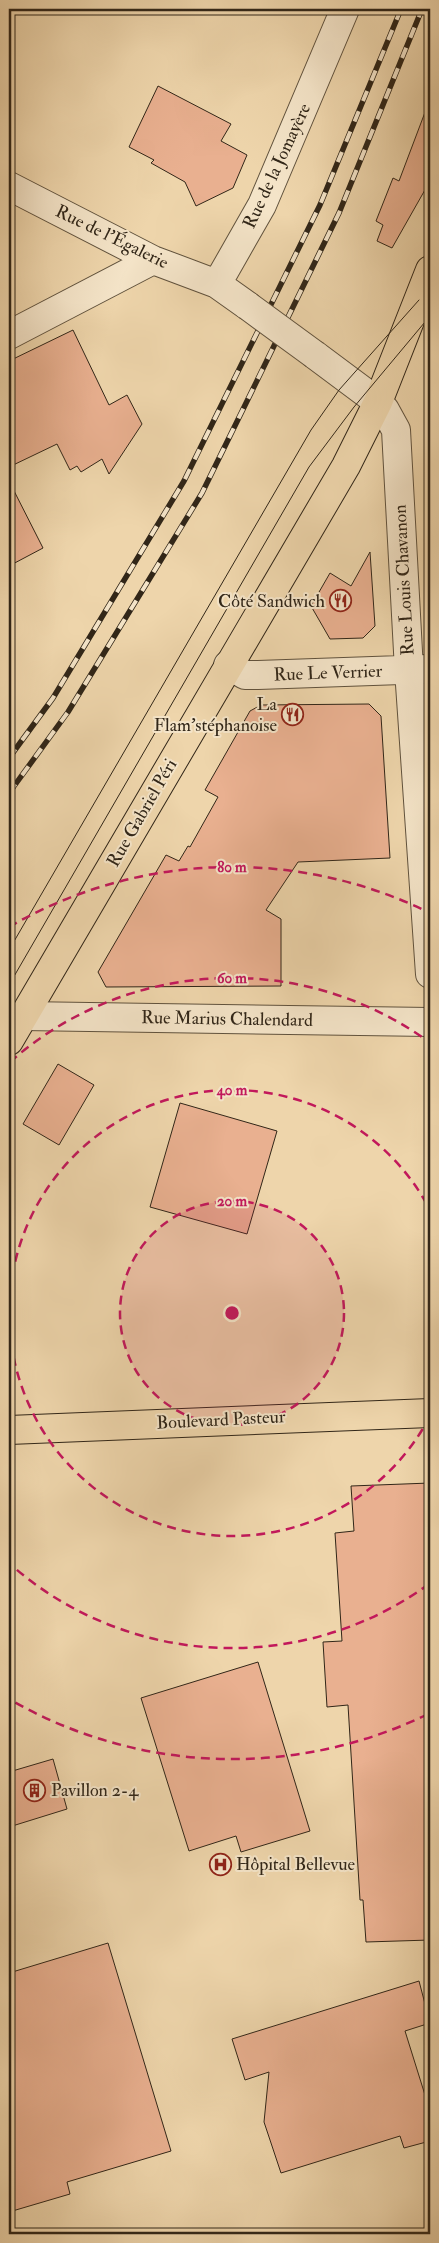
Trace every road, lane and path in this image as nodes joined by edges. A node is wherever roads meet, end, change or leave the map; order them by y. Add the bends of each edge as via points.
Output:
1 (345, 9) edge
2 (9, 186) edge
3 (153, 260) junction
4 (430, 270) edge
5 (217, 284) junction
6 (9, 335) edge
7 (378, 402) junction
8 (228, 665) junction
9 (420, 670) edge
10 (430, 974) edge
11 (23, 1016) junction
12 (430, 1022) edge
13 (9, 1041) edge
14 (430, 1413) edge
15 (9, 1430) edge

1 - 5 street, Rue de la Jomayère via 262,205
2 - 3 street, Rue de l'Égalerie
3 - 5 street, Rue de l'Égalerie
3 - 6 street
4 - 7 main road, Rue Gabriel Péri
5 - 7 street, bridge
7 - 8 main road, Rue Gabriel Péri via 346,466
7 - 9 street, Rue Louis Chavanon via 396,430
8 - 9 street, Rue Le Verrier via 245,675
8 - 11 main road, Rue Gabriel Péri
9 - 10 street, Rue Louis Chavanon
11 - 12 street, Rue Marius Chalendard
11 - 13 main road, Rue Gabriel Péri
14 - 15 main road, Boulevard Pasteur

